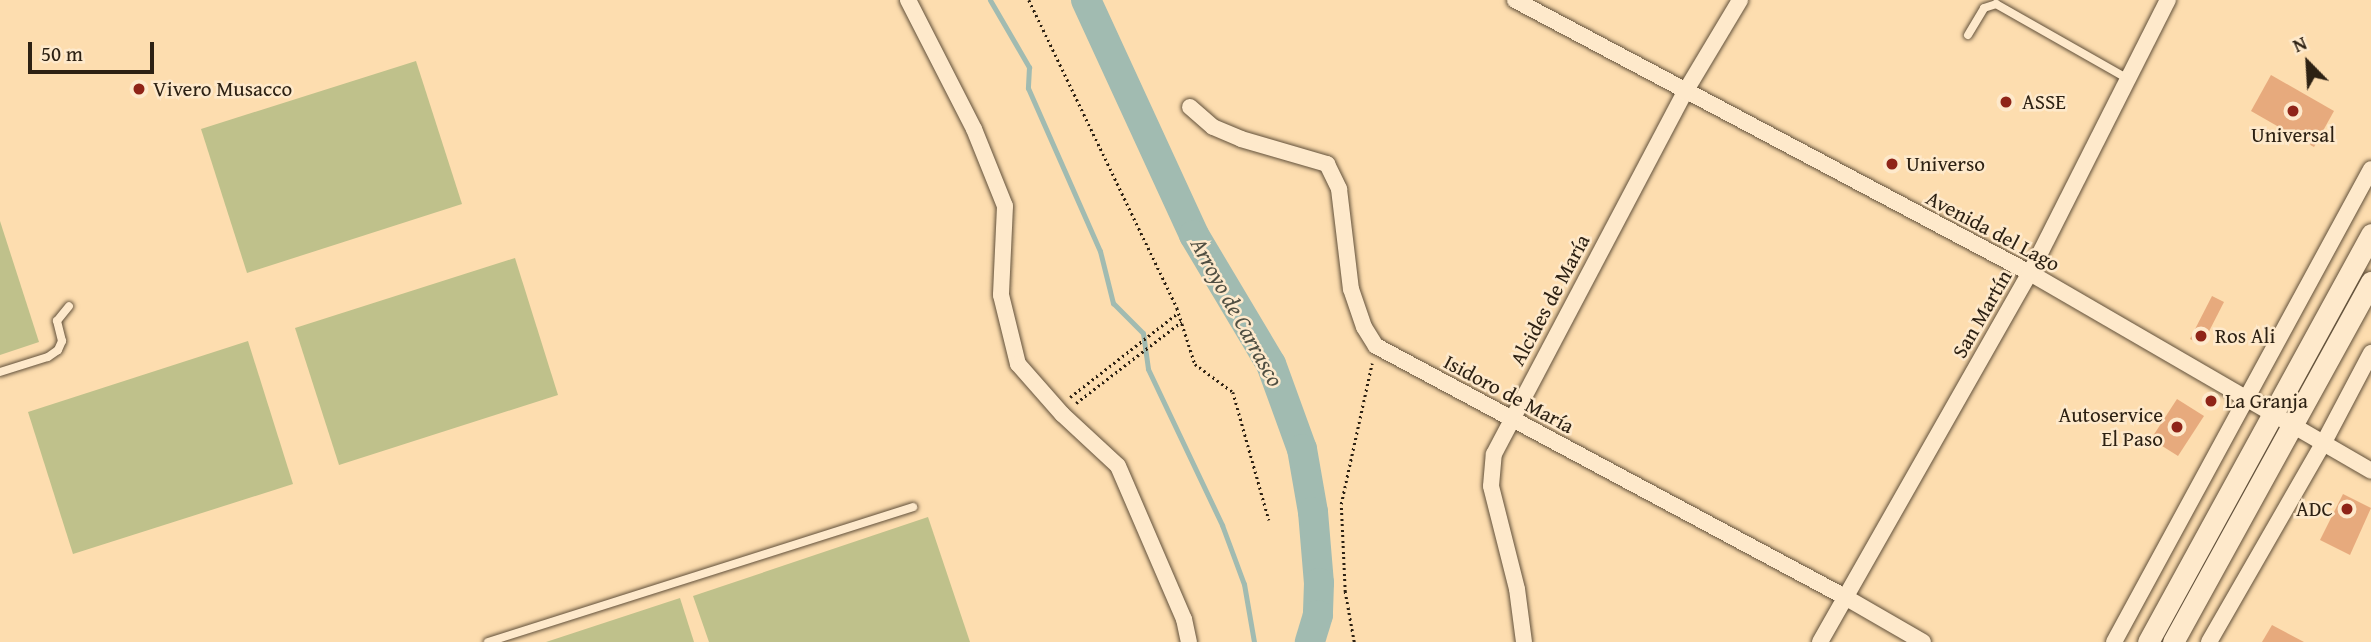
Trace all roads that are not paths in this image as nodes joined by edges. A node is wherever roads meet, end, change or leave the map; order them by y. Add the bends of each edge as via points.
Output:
1 (908, 0) edge
2 (1515, 0) edge
3 (1740, 0) edge
4 (2168, 0) edge
5 (1968, 35) dead end
6 (2128, 79) junction
7 (1685, 92) junction
8 (1190, 107) dead end
9 (2371, 169) edge
10 (2371, 234) edge
11 (2030, 273) junction
12 (2371, 282) edge
13 (69, 306) dead end
14 (2371, 353) edge
15 (0, 372) edge
16 (2246, 400) junction
17 (2273, 415) junction
18 (1511, 419) junction
19 (2292, 426) junction
20 (2323, 444) junction
21 (2371, 471) edge
22 (913, 507) dead end
23 (1846, 597) junction
24 (488, 642) edge
25 (1189, 642) edge
26 (1524, 642) edge
27 (1820, 642) edge
28 (1923, 642) edge
29 (2113, 642) edge
30 (2148, 642) edge
31 (2173, 642) edge
32 (2209, 642) edge

1 - 25 street via 974,129 1005,206 1001,295 1018,364 1059,411 1118,466 1184,620
2 - 7 street, Avenida del Lago
3 - 7 street, Alcides de María
4 - 6 street, San Martín
5 - 6 lane via 1984,8 1996,4
6 - 11 street, San Martín
7 - 11 street, Avenida del Lago
7 - 18 street, Alcides de María
8 - 18 street, Isidoro de María via 1213,127 1241,139 1327,164 1339,189 1351,289 1376,346
9 - 16 street
10 - 17 main road
11 - 16 street, Avenida del Lago
11 - 23 street, San Martín
12 - 19 main road
13 - 15 lane via 57,321 62,341 58,350
14 - 20 street
16 - 17 street, Avenida del Lago
16 - 29 street
17 - 19 street, Avenida del Lago
17 - 30 main road
18 - 23 street, Isidoro de María
18 - 26 street, Alcides de María via 1494,454 1491,486 1517,589
19 - 20 street, Avenida del Lago
19 - 31 main road
20 - 21 street, Avenida del Lago
20 - 32 street
22 - 24 lane
23 - 27 street, San Martín
23 - 28 street, Isidoro de María

